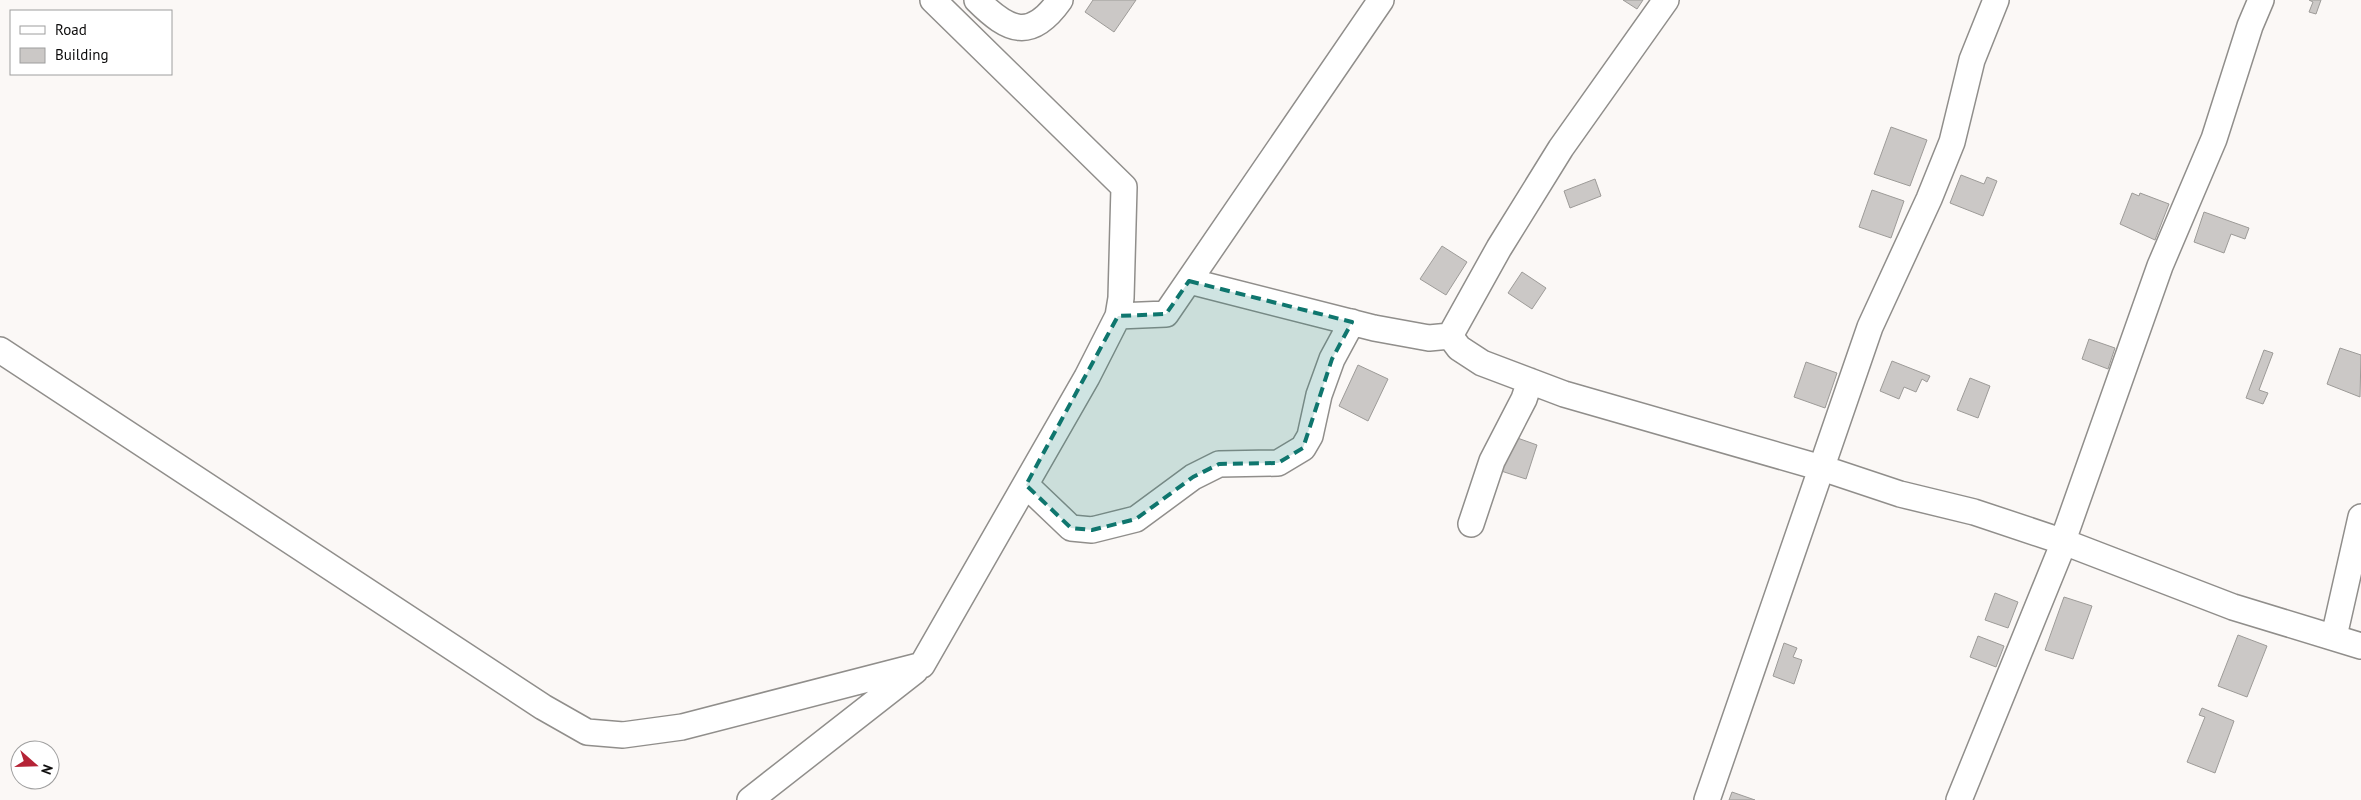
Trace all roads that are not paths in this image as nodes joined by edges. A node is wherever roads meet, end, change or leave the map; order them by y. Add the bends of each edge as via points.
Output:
1 (933, 0) edge
2 (977, 0) edge
3 (1060, 0) edge
4 (1381, 0) edge
5 (1666, 0) edge
6 (1996, 0) edge
7 (2261, 0) edge
8 (1189, 281) junction
9 (1118, 316) junction
10 (1352, 322) junction
11 (1450, 336) junction
12 (0, 350) edge
13 (1530, 381) junction
14 (1822, 468) junction
15 (1026, 485) junction
16 (2361, 517) edge
17 (1471, 524) dead end
18 (2062, 544) junction
19 (2332, 636) junction
20 (2361, 646) edge
21 (922, 665) junction
22 (750, 800) edge
23 (1707, 800) edge
24 (1960, 800) edge

1 - 9 street via 1124,186
2 - 3 street via 1006,22 1022,28 1037,26
4 - 8 street
5 - 11 street via 1561,148 1499,248
6 - 14 street via 1972,60 1952,142 1870,327
7 - 18 street via 2214,139 2160,266
8 - 9 street via 1166,314
8 - 10 street
9 - 15 street
10 - 11 street via 1429,338
10 - 15 street via 1332,359 1304,448 1278,463 1219,464 1193,477 1136,519 1092,530 1071,528
11 - 13 street via 1459,348 1482,363
12 - 21 street via 543,707 587,732 623,735 682,727
13 - 14 street via 1664,424
13 - 17 street via 1492,461
14 - 18 street via 1900,494 1974,512
14 - 23 street
15 - 21 street
16 - 19 street
18 - 19 street via 2233,607
18 - 24 street
19 - 20 street
21 - 22 street

